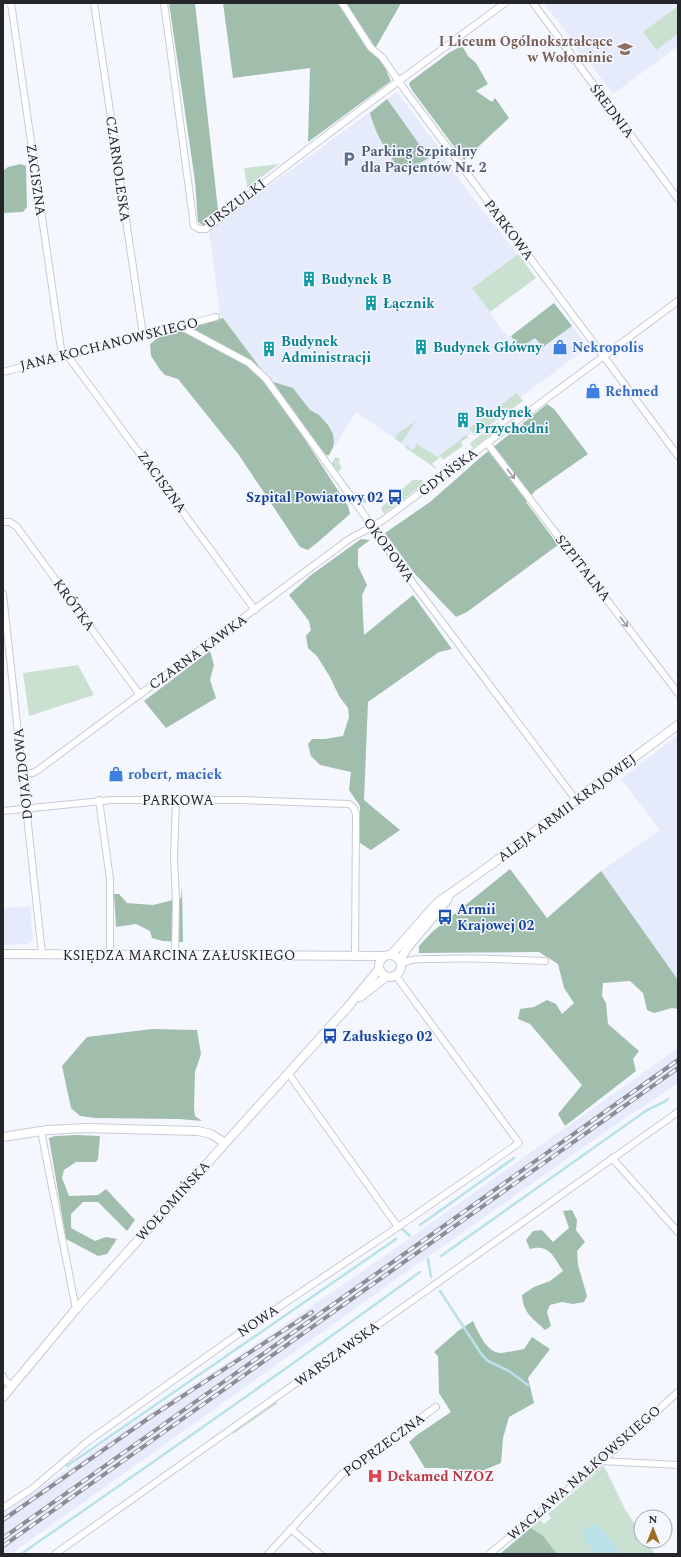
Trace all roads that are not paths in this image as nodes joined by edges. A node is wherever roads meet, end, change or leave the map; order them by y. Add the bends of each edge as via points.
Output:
1 (11, 3) edge
2 (94, 3) edge
3 (164, 3) edge
4 (342, 3) edge
5 (505, 3) edge
6 (533, 3) edge
7 (398, 81) junction
8 (678, 199) edge
9 (678, 301) edge
10 (216, 317) dead end
11 (180, 326) junction
12 (143, 335) junction
13 (64, 355) junction
14 (603, 356) junction
15 (3, 372) edge
16 (487, 443) junction
17 (678, 456) edge
18 (3, 522) edge
19 (373, 528) junction
20 (3, 594) edge
21 (255, 610) junction
22 (7, 665) edge
23 (678, 693) edge
24 (140, 695) junction
25 (678, 725) edge
26 (23, 774) junction
27 (99, 800) junction
28 (176, 800) junction
29 (576, 800) junction
30 (26, 808) junction
31 (3, 811) edge
32 (455, 891) junction
33 (3, 954) edge
34 (42, 954) junction
35 (110, 954) junction
36 (175, 955) junction
37 (388, 956) junction
38 (355, 957) junction
39 (545, 961) dead end
40 (401, 962) junction
41 (379, 967) junction
42 (396, 976) junction
43 (386, 977) junction
44 (346, 1008) junction
45 (288, 1073) junction
46 (678, 1112) edge
47 (41, 1131) junction
48 (3, 1137) edge
49 (225, 1143) junction
50 (612, 1158) junction
51 (398, 1227) junction
52 (678, 1232) edge
53 (76, 1309) junction
54 (3, 1376) edge
55 (12, 1386) junction
56 (678, 1392) edge
57 (3, 1397) edge
58 (436, 1407) dead end
59 (601, 1461) junction
60 (678, 1465) edge
61 (3, 1508) edge
62 (291, 1530) junction
63 (55, 1554) edge
64 (268, 1554) edge
65 (320, 1554) edge
66 (489, 1554) edge

1 - 13 street, ZACISZNA
2 - 12 street, CZARNOLESKA
3 - 7 street, URSZULKI via 194,226 199,229 206,229 284,166
4 - 7 street, PARKOWA via 371,48 382,57
5 - 7 street
6 - 8 street, ŚREDNIA
7 - 14 street, PARKOWA
9 - 14 street, GDYŃSKA
10 - 11 street, JANA KOCHANOWSKIEGO
11 - 12 street, JANA KOCHANOWSKIEGO
11 - 19 street, OKOPOWA via 242,359 261,373
12 - 13 street, JANA KOCHANOWSKIEGO
13 - 15 street, JANA KOCHANOWSKIEGO
13 - 21 street, ZACISZNA
14 - 16 street, GDYŃSKA
14 - 17 street, PARKOWA
16 - 19 street, GDYŃSKA
16 -> 23 street, SZPITALNA
18 - 24 street, KRÓTKA via 10,522 17,527
19 - 21 street, CZARNA KAWKA via 348,540
19 - 29 street, OKOPOWA
20 - 22 street, DOJAZDOWA
21 - 24 street, CZARNA KAWKA
22 - 26 street, DOJAZDOWA
24 - 26 street, CZARNA KAWKA via 38,770
25 - 29 street, ALEJA ARMII KRAJOWEJ
26 - 30 street, DOJAZDOWA
27 - 28 street, PARKOWA
27 - 30 street, PARKOWA
27 - 35 street via 110,879
28 - 36 street
28 - 38 street, PARKOWA via 249,800 352,806 356,814
29 - 32 street, ALEJA ARMII KRAJOWEJ
30 - 31 street, PARKOWA
30 - 34 street, DOJAZDOWA
32 - 37 street, ALEJA ARMII KRAJOWEJ via 437,903
32 - 40 street, ALEJA ARMII KRAJOWEJ via 408,947
33 - 34 street, KSIĘDZA MARCINA ZAŁUSKIEGO
34 - 35 street, KSIĘDZA MARCINA ZAŁUSKIEGO
35 - 36 street, KSIĘDZA MARCINA ZAŁUSKIEGO
36 - 38 street, KSIĘDZA MARCINA ZAŁUSKIEGO
37 - 38 street, KSIĘDZA MARCINA ZAŁUSKIEGO
37 - 40 street via 395,956
37 - 41 street via 380,962
38 - 41 street, KSIĘDZA MARCINA ZAŁUSKIEGO via 366,959
39 - 40 street via 491,958
40 - 42 street via 401,971
41 - 43 street
41 - 44 street, WOŁOMIŃSKA
42 - 43 street
42 - 51 street, NOWA via 519,1143
43 - 44 street, WOŁOMIŃSKA
44 - 45 street, WOŁOMIŃSKA
45 - 49 street, WOŁOMIŃSKA
45 - 51 street
46 - 50 street, WARSZAWSKA
47 - 48 street
47 - 49 street via 86,1128 198,1131 211,1134
47 - 53 street
49 - 53 street, WOŁOMIŃSKA
50 - 52 street
50 - 63 street, WARSZAWSKA
51 - 61 street, NOWA via 234,1337 88,1442 33,1488
53 - 55 street, WOŁOMIŃSKA
54 - 55 street
55 - 57 street, WOŁOMIŃSKA
56 - 59 street, WACŁAWA NAŁKOWSKIEGO
58 - 62 street, POPRZECZNA via 343,1473
59 - 60 street
59 - 66 street, WACŁAWA NAŁKOWSKIEGO
62 - 64 street, POPRZECZNA
62 - 65 street

